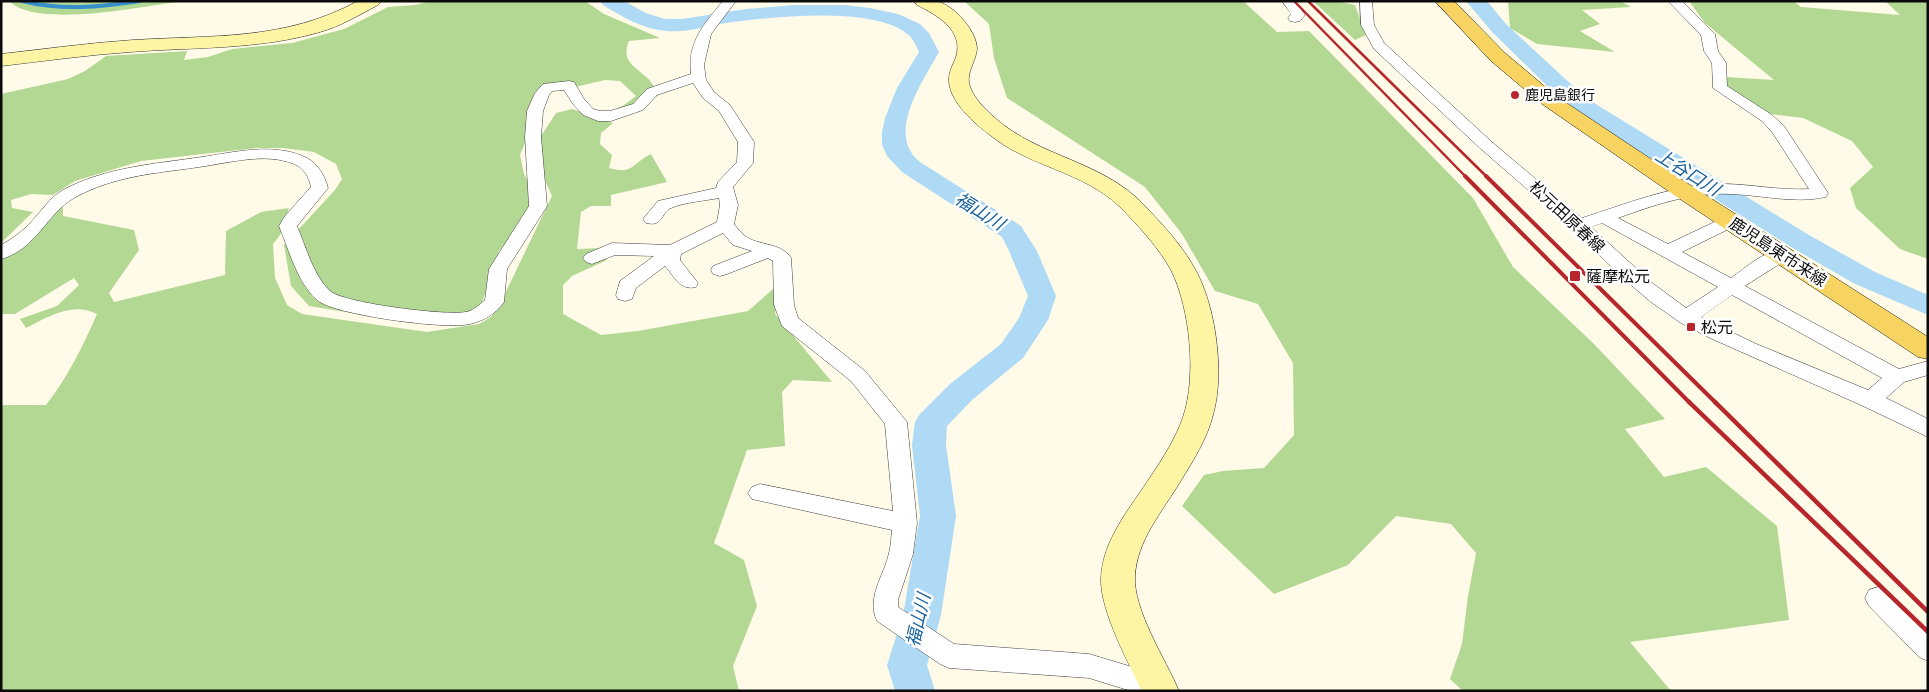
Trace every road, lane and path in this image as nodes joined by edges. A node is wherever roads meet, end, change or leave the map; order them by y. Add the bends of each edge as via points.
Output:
1 (372, 1) edge
2 (923, 1) edge
3 (1288, 1) edge
4 (1366, 1) edge
5 (1444, 1) edge
6 (1674, 1) edge
7 (727, 6) edge
8 (1295, 18) dead end
9 (1, 60) edge
10 (699, 76) junction
11 (725, 191) junction
12 (1692, 191) junction
13 (1604, 217) junction
14 (652, 219) dead end
15 (1731, 221) junction
16 (725, 225) junction
17 (1579, 226) junction
18 (673, 251) junction
19 (769, 251) junction
20 (1669, 251) junction
21 (1, 253) edge
22 (1782, 255) junction
23 (592, 258) dead end
24 (720, 270) dead end
25 (689, 283) dead end
26 (1731, 286) junction
27 (625, 295) dead end
28 (1687, 317) junction
29 (1928, 350) edge
30 (1928, 368) edge
31 (1897, 377) junction
32 (1871, 400) junction
33 (1928, 429) edge
34 (760, 492) dead end
35 (905, 523) junction
36 (1878, 598) dead end
37 (1928, 649) edge
38 (1160, 689) edge

1 - 9 street via 333,22 300,33 264,39 130,46
2 - 38 street via 952,18 962,29 968,47 959,80 962,90 983,118 1036,155 1107,186 1126,200 1183,268 1196,297 1204,385 1201,407 1170,473 1127,538 1117,580 1125,611
3 - 8 street via 1298,15
4 - 17 street, 松元田原春線 via 1367,27 1379,46
5 - 12 main road, 鹿児島東市来線 via 1520,77 1579,121
6 - 12 street via 1708,34 1711,51 1719,63 1720,88 1767,118 1778,129 1820,193 1805,195 1719,188
7 - 10 street via 703,36
10 - 11 street via 708,95 725,108 746,142 745,163 724,186
10 - 21 street via 652,92 638,107 611,116 588,112 569,85 558,84 542,92 535,112 533,137 538,206 498,269 494,302 474,317 447,319 368,310 327,300 316,288 288,226 320,188 318,178 299,160 276,154 133,172 97,181 55,203 39,225
11 - 14 street via 664,205
11 - 16 street via 729,205
12 - 13 street
12 - 15 main road, 鹿児島東市来線
13 - 17 street
13 - 20 street
15 - 20 street
15 - 22 main road, 鹿児島東市来線
16 - 18 street
16 - 19 street via 739,241
17 - 28 street, 松元田原春線 via 1614,262
18 - 23 street via 612,249
18 - 25 street via 672,261
18 - 27 street via 627,285
19 - 24 street
19 - 35 street via 782,258 784,305 789,321 858,376 896,422
20 - 26 street
22 - 26 street
22 - 29 main road, 鹿児島東市来線
26 - 28 street
26 - 31 street
28 - 32 street, 松元田原春線 via 1770,358
30 - 31 street
31 - 32 street
32 - 33 street, 松元田原春線
34 - 35 street
35 - 38 street via 901,554 884,600 886,613 949,656 1089,666
36 - 37 street

